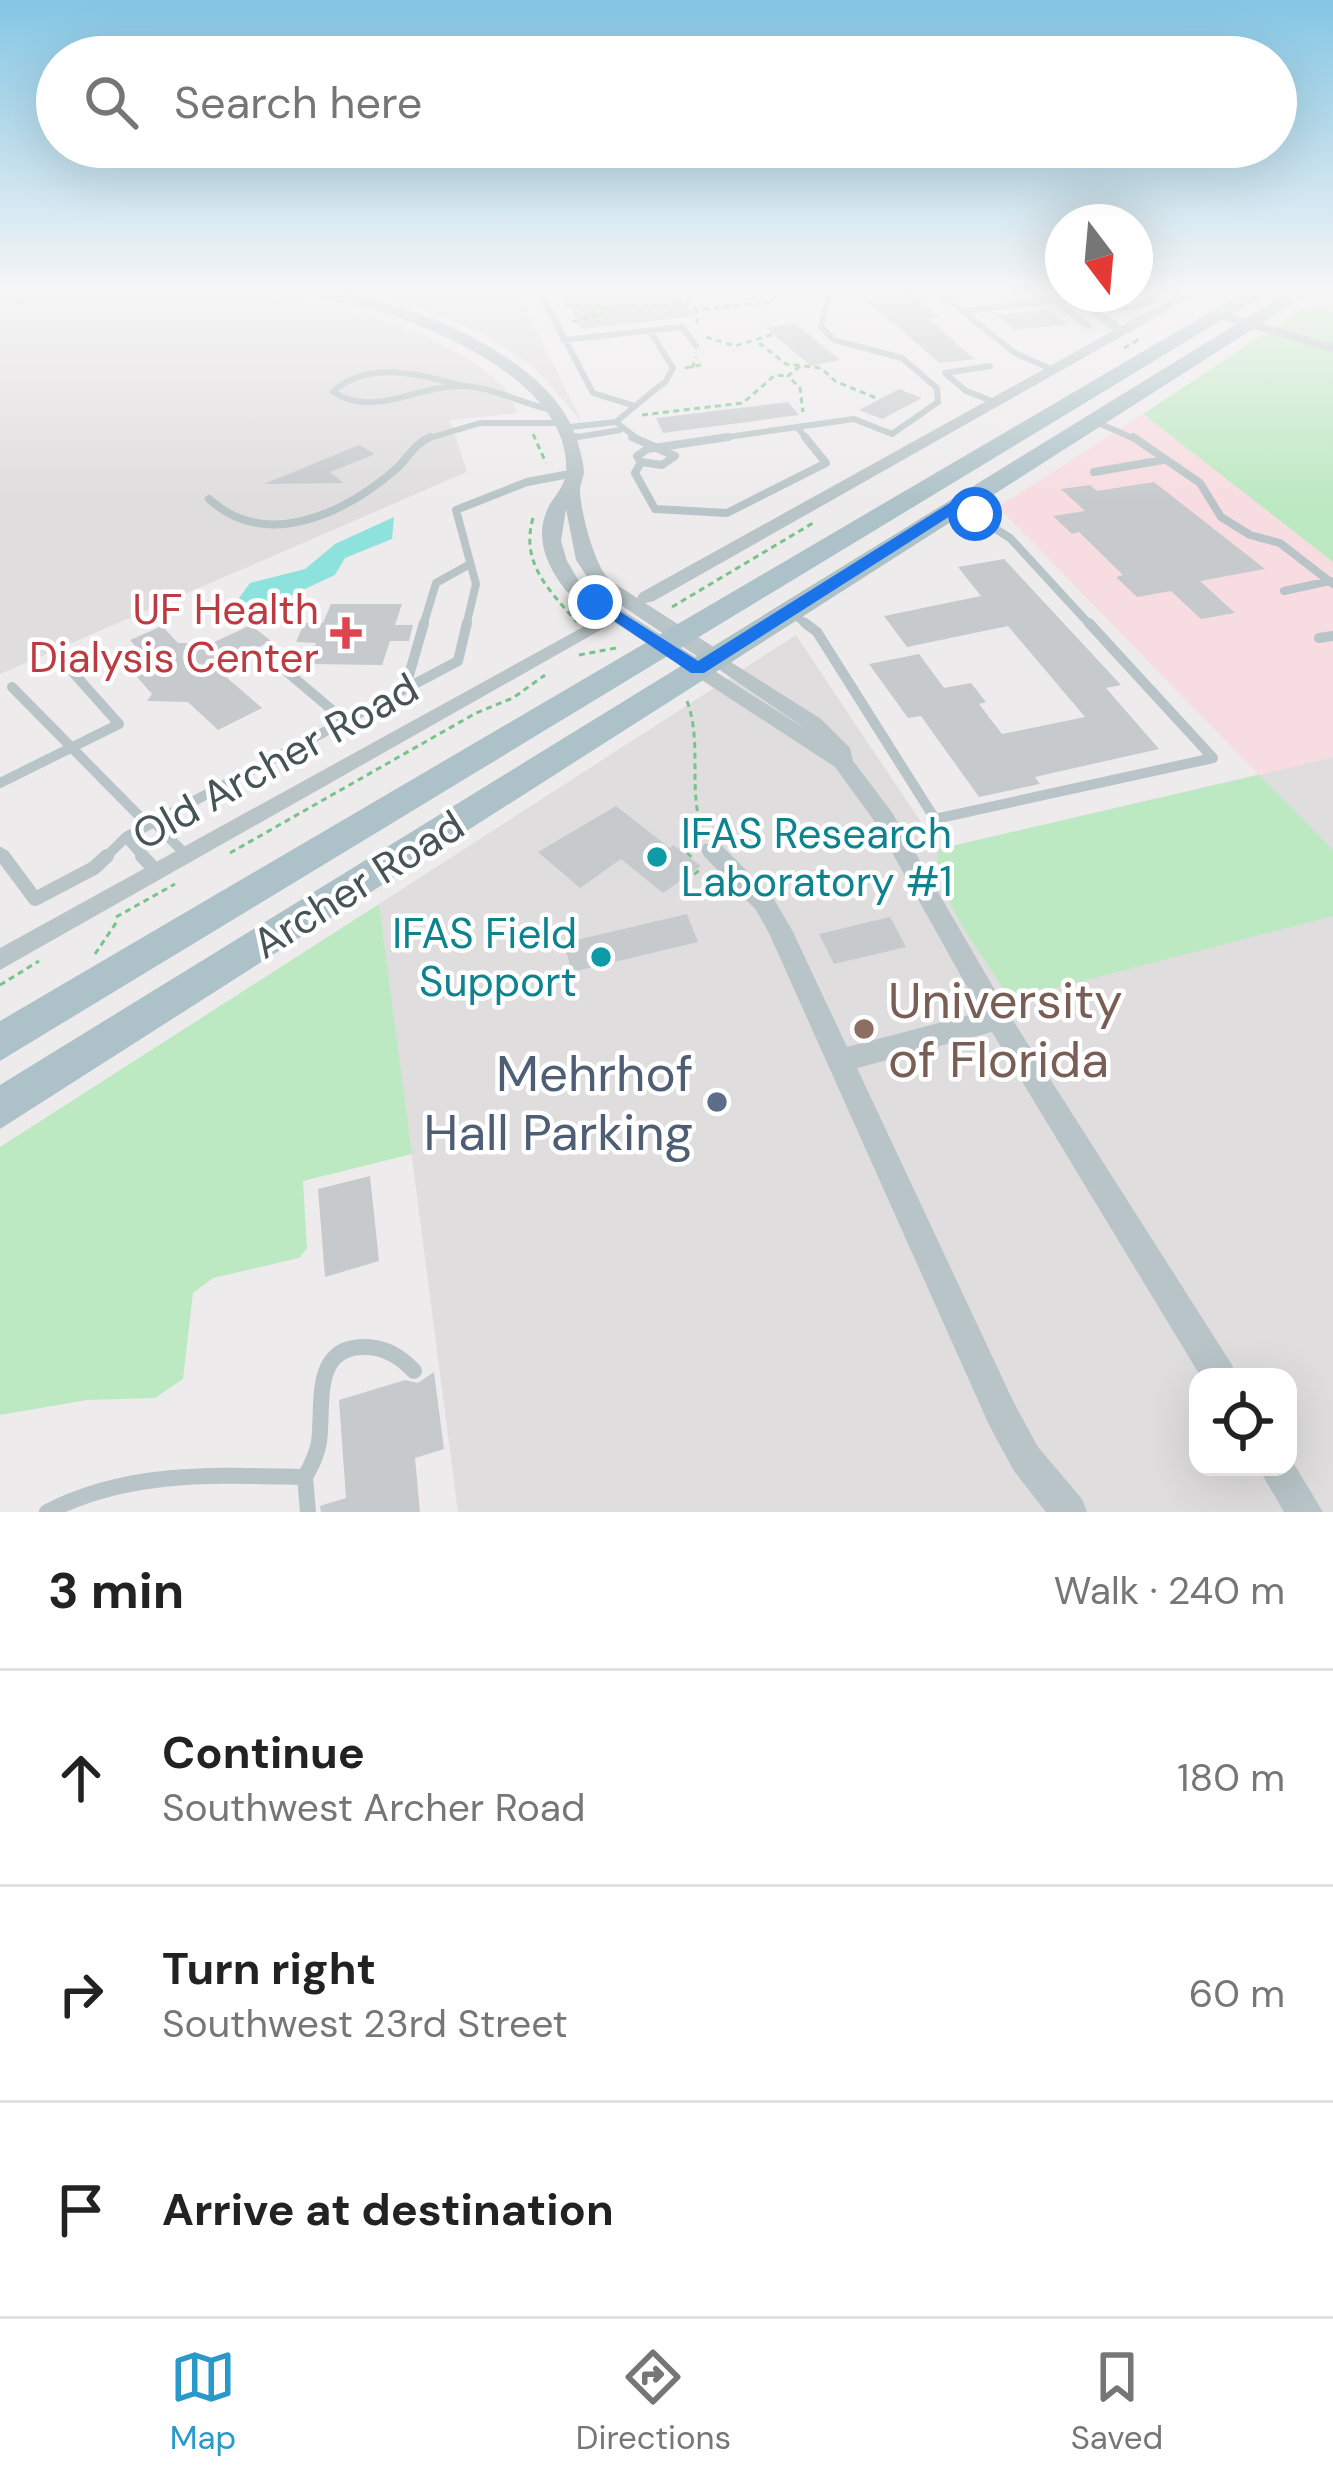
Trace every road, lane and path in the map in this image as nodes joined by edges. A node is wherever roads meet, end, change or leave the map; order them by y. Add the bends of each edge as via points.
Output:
1 (496, 361) edge
2 (575, 361) edge
3 (668, 361) edge
4 (781, 361) edge
5 (801, 361) edge
6 (905, 361) edge
7 (1033, 361) edge
8 (1082, 361) edge
9 (1111, 361) edge
10 (1192, 361) edge
11 (700, 365) dead end
12 (798, 365) junction
13 (990, 366) dead end
14 (685, 368) dead end
15 (1053, 370) junction
16 (788, 376) junction
17 (459, 386) junction
18 (876, 398) dead end
19 (997, 403) junction
20 (635, 410) junction
21 (808, 417) dead end
22 (1094, 421) junction
23 (558, 425) junction
24 (618, 426) junction
25 (797, 428) junction
26 (892, 434) junction
27 (922, 444) junction
28 (654, 448) junction
29 (1162, 460) junction
30 (640, 462) junction
31 (1094, 472) dead end
32 (945, 478) junction
33 (573, 481) junction
34 (209, 500) dead end
35 (958, 505) junction
36 (470, 564) junction
37 (1331, 583) edge
38 (1284, 590) dead end
39 (616, 605) junction
40 (789, 611) junction
41 (1333, 636) edge
42 (1319, 638) dead end
43 (677, 646) junction
44 (616, 648) dead end
45 (572, 658) dead end
46 (61, 659) dead end
47 (280, 666) dead end
48 (554, 669) dead end
49 (12, 687) dead end
50 (405, 689) junction
51 (345, 721) junction
52 (70, 746) junction
53 (0, 783) edge
54 (151, 824) junction
55 (126, 837) junction
56 (712, 850) dead end
57 (0, 852) edge
58 (226, 855) dead end
59 (187, 856) junction
60 (158, 872) junction
61 (180, 881) dead end
62 (686, 881) dead end
63 (118, 920) dead end
64 (108, 922) dead end
65 (42, 959) dead end
66 (0, 960) edge
67 (85, 969) dead end
68 (0, 985) edge
69 (998, 1019) junction
70 (0, 1042) edge
71 (841, 1060) junction
72 (0, 1109) edge
73 (1214, 1368) edge
74 (414, 1371) dead end
75 (1282, 1476) edge
76 (305, 1477) junction
77 (47, 1512) edge
78 (308, 1512) edge
79 (1070, 1512) edge
80 (1305, 1512) edge

1 - 23 street via 519,376
2 - 20 lane via 593,393
3 - 20 lane via 666,381
4 - 12 path
5 - 12 path
6 - 26 lane via 937,388 938,402
7 - 15 lane
8 - 15 street
9 - 32 main road
10 - 22 main road
11 - 14 path
12 - 16 path
12 - 18 path via 821,368
13 - 19 lane via 945,373
15 - 19 street
16 - 20 path via 775,375 742,403
16 - 21 path
17 - 17 lane via 364,401 333,392 347,380 382,374
17 - 23 lane
19 - 27 street
20 - 24 lane
22 - 29 lane
22 - 35 main road
23 - 24 lane
23 - 33 street
23 - 34 lane via 458,427 412,447 401,465 356,495 279,526 248,528
24 - 28 lane
25 - 26 lane via 854,419
25 - 28 lane
25 - 30 lane via 826,463 727,513 655,509 635,473
26 - 27 lane
27 - 43 street
28 - 30 lane via 639,453
28 - 30 lane via 675,458 662,466
29 - 31 lane
29 - 37 lane via 1200,483 1221,517 1280,543
32 - 35 main road
32 - 43 main road
33 - 36 lane via 527,482 456,511
33 - 39 street via 586,560
33 - 39 street via 553,522 555,559 573,587
35 - 40 main road
35 - 40 lane via 1010,538 1213,758 935,819 817,632
36 - 50 lane via 436,583
36 - 50 lane via 476,584 458,661
37 - 38 lane
39 - 43 street
39 - 43 street
39 - 59 street, Old Archer Road via 587,630
40 - 43 main road
41 - 42 lane
43 - 62 path via 696,722 690,787 703,832 681,848 704,867
43 - 69 street via 842,762 883,817
43 - 70 main road, Archer Road
43 - 72 main road, Archer Road
44 - 45 path
46 - 52 lane via 119,724
47 - 51 lane
48 - 58 path
49 - 52 lane
50 - 51 lane
51 - 54 lane
52 - 53 lane
52 - 54 lane
54 - 55 lane
54 - 59 lane
55 - 57 lane via 94,868 35,898
55 - 60 lane
56 - 71 street via 764,903
59 - 60 street, Old Archer Road
60 - 66 street, Old Archer Road
61 - 64 path
63 - 67 path
65 - 68 path
69 - 71 street
69 - 73 street
71 - 79 street via 1014,1439
74 - 76 lane via 381,1348 336,1355 319,1383 320,1446
75 - 80 street
76 - 77 lane via 163,1478 81,1491
76 - 78 lane

